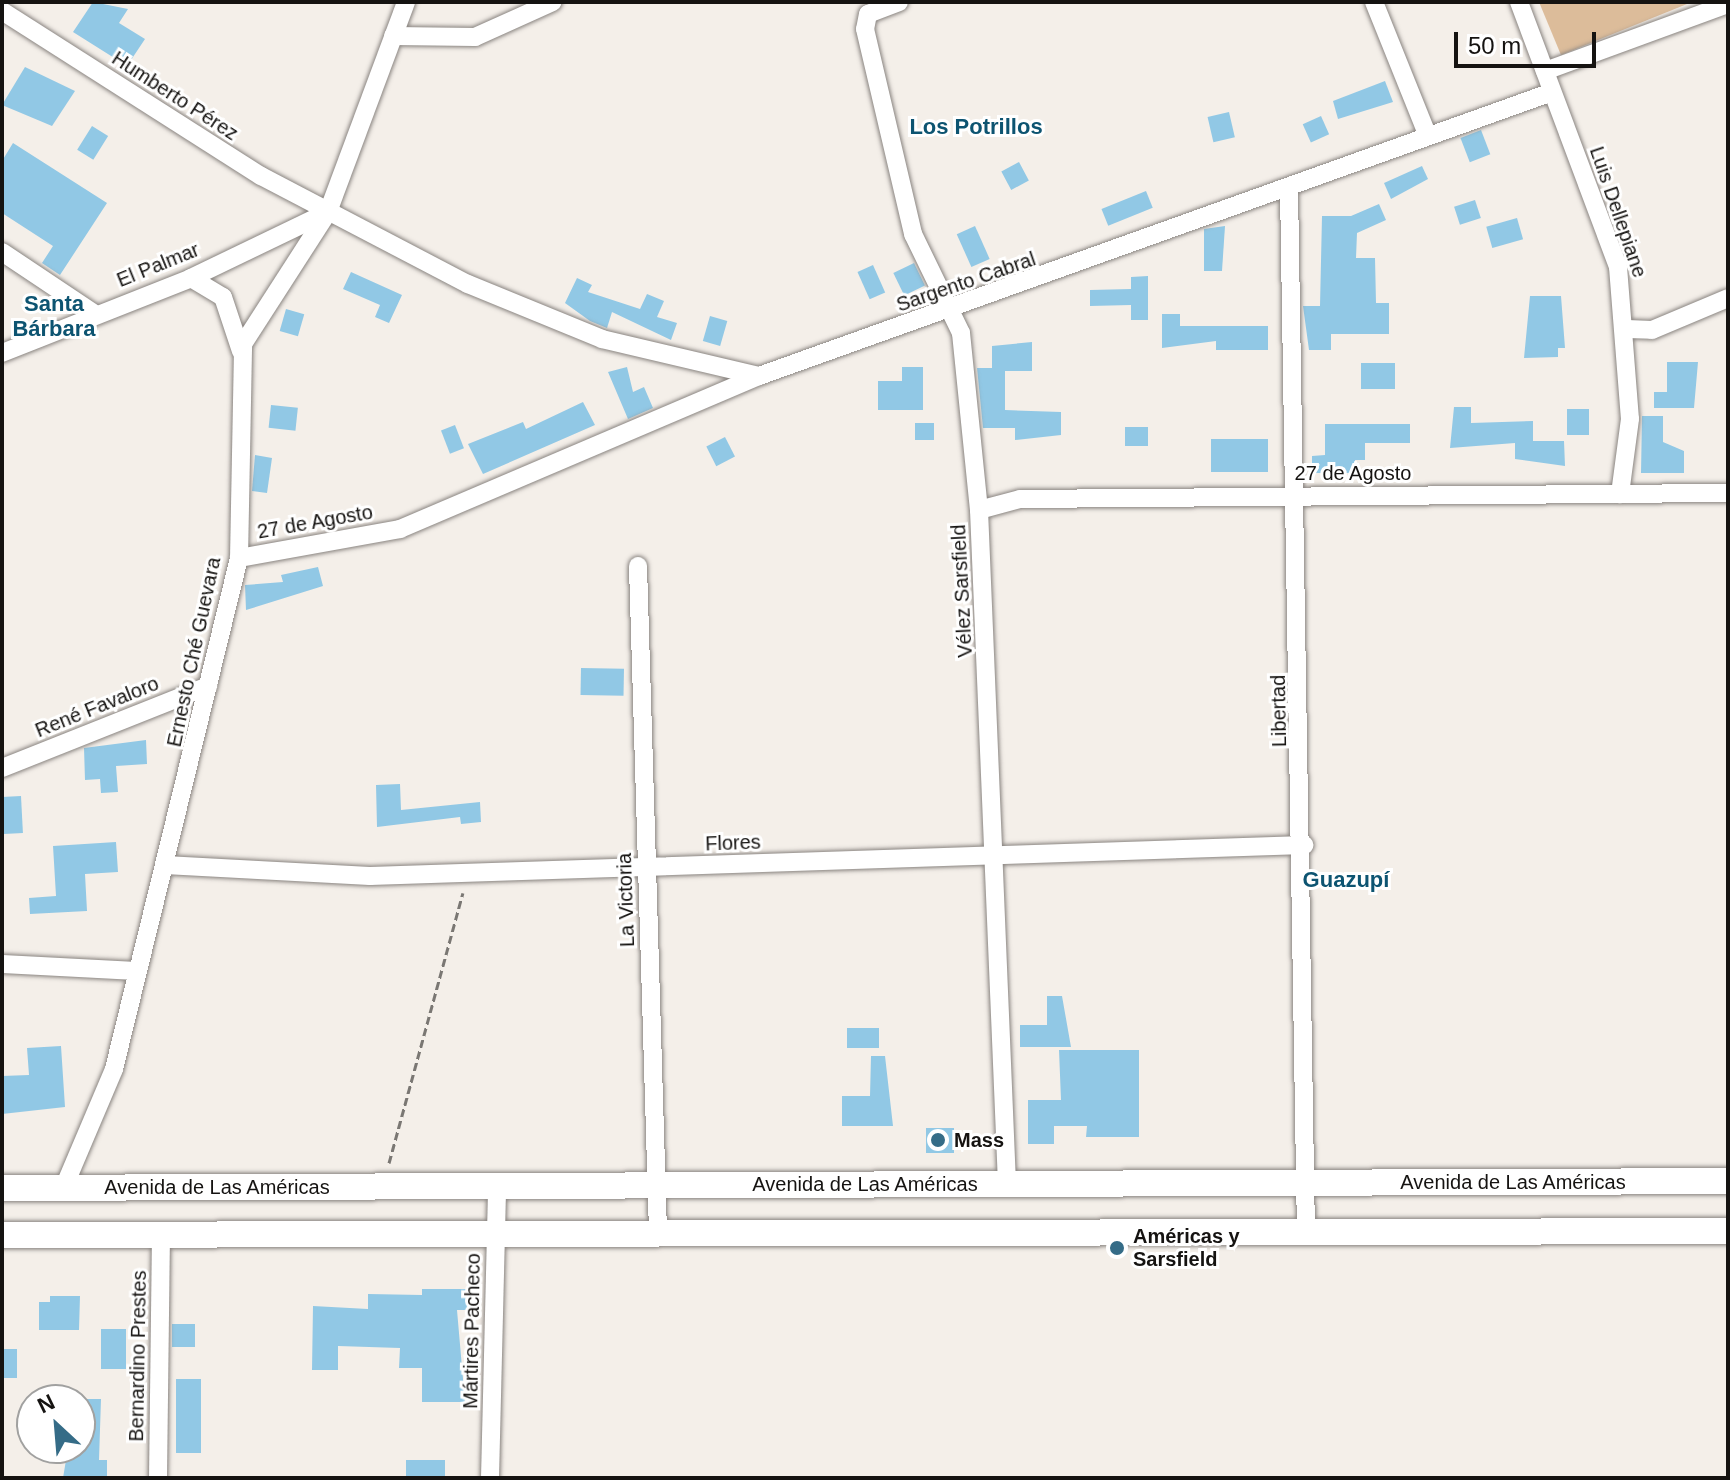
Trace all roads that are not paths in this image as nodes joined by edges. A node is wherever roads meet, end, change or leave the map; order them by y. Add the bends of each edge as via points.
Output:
1 (553, 2) edge
2 (899, 2) edge
3 (1374, 2) edge
4 (1519, 2) edge
5 (401, 4) edge
6 (1728, 4) edge
7 (2, 11) edge
8 (393, 36) junction
9 (1545, 71) junction
10 (1552, 92) junction
11 (1427, 134) junction
12 (1289, 188) junction
13 (328, 212) junction
14 (2, 252) edge
15 (191, 278) junction
16 (1728, 298) edge
17 (952, 312) junction
18 (95, 314) junction
19 (1627, 329) junction
20 (241, 351) junction
21 (2, 353) edge
22 (759, 376) junction
23 (1728, 493) edge
24 (1620, 494) junction
25 (1296, 495) junction
26 (979, 510) junction
27 (400, 529) joint
28 (239, 558) junction
29 (638, 566) dead end
30 (208, 686) junction
31 (2, 768) edge
32 (1304, 845) junction
33 (998, 856) junction
34 (165, 865) junction
35 (647, 867) junction
36 (2, 964) edge
37 (137, 971) junction
38 (1728, 1181) edge
39 (1307, 1183) junction
40 (1007, 1184) junction
41 (657, 1185) junction
42 (497, 1186) junction
43 (64, 1187) junction
44 (2, 1188) edge
45 (1728, 1231) edge
46 (1306, 1232) junction
47 (496, 1233) junction
48 (658, 1233) junction
49 (2, 1235) edge
50 (161, 1235) junction
51 (158, 1478) edge
52 (490, 1478) edge

1 - 8 street via 452,42
2 - 17 street, Vélez Sarsfield via 868,14 895,172 922,256
3 - 11 street
4 - 9 street, Luis Dellepiane
5 - 8 street
6 - 9 street
7 - 13 street, Humberto Pérez
8 - 13 street
9 - 10 street, Luis Dellepiane
10 - 11 street, Sargento Cabral
10 - 19 street, Luis Dellepiane via 1618,267
11 - 12 street, Sargento Cabral
12 - 17 street, Sargento Cabral
12 - 25 street, Libertad
13 - 15 street, El Palmar
13 - 20 street
13 - 22 street, Humberto Pérez via 468,284 602,339
14 - 18 street
15 - 18 street, El Palmar
15 - 20 street via 223,297
16 - 19 street via 1652,330
17 - 22 street, Sargento Cabral
17 - 26 street, Vélez Sarsfield via 961,333
18 - 21 street, El Palmar
19 - 24 street, Luis Dellepiane via 1630,419
20 - 28 street, Ernesto Ché Guevara
22 - 27 street, Sargento Cabral
23 - 24 street, 27 de Agosto
24 - 25 street, 27 de Agosto
25 - 26 street, 27 de Agosto via 1020,499
25 - 32 street, Libertad
26 - 33 street, Vélez Sarsfield
27 - 28 street, 27 de Agosto
28 - 30 street, Ernesto Ché Guevara
29 - 35 street, La Victoria
30 - 31 street, René Favaloro
30 - 34 street, Ernesto Ché Guevara
32 - 33 street, Flores
32 - 39 street, Libertad
33 - 35 street, Flores
33 - 40 street, Vélez Sarsfield
34 - 35 street, Flores via 468,874
34 - 37 street, Ernesto Ché Guevara
35 - 41 street, La Victoria
36 - 37 street
37 - 43 street, Ernesto Ché Guevara via 114,1069
38 - 39 main road, Avenida de Las Américas
39 - 40 main road, Avenida de Las Américas
39 - 46 street, Libertad
40 - 41 main road, Avenida de Las Américas
41 - 42 main road, Avenida de Las Américas
41 - 48 street, La Victoria
42 - 43 main road, Avenida de Las Américas
42 - 47 street, Mártires Pacheco
43 - 44 main road, Avenida de Las Américas
45 - 46 main road
46 - 48 main road
47 - 48 main road
47 - 50 main road
47 - 52 street, Mártires Pacheco
49 - 50 main road
50 - 51 street, Bernardino Prestes

